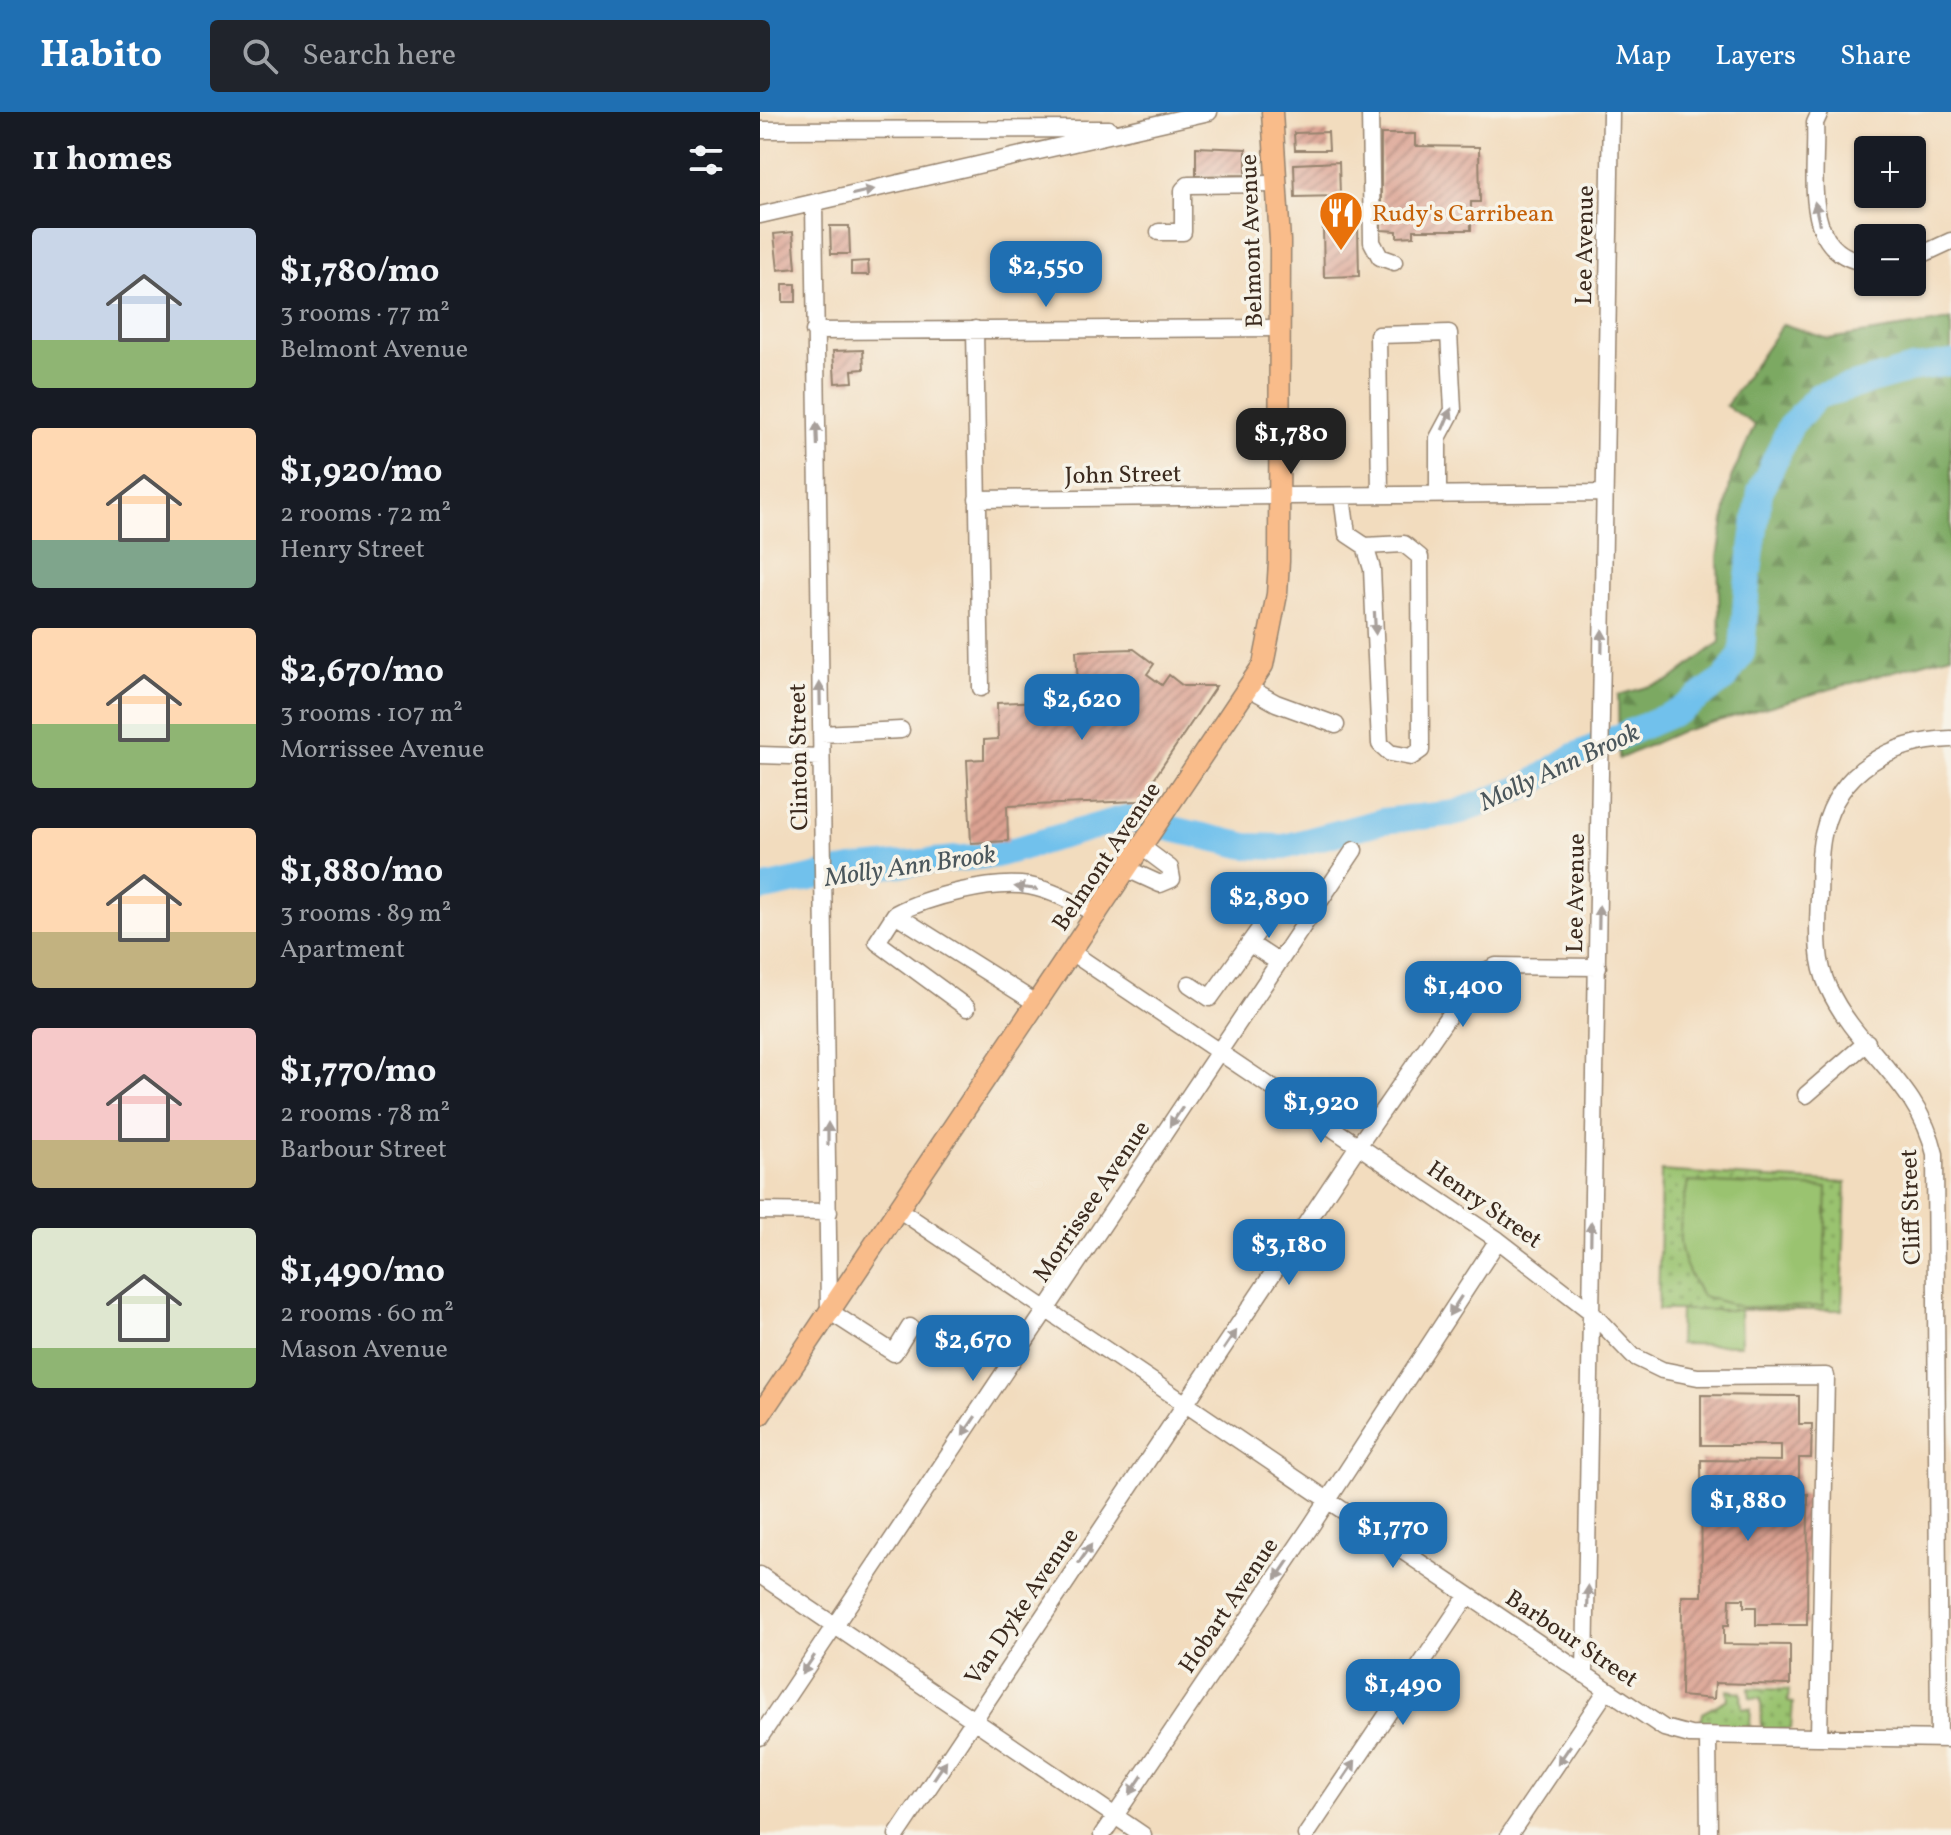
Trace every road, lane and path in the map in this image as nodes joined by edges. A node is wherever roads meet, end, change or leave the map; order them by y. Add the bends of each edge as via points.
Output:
1 (1209, 112) edge
2 (1272, 112) edge
3 (1370, 112) edge
4 (1611, 112) edge
5 (1820, 112) edge
6 (1049, 120) edge
7 (1139, 129) junction
8 (760, 130) edge
9 (1049, 150) junction
10 (1276, 184) junction
11 (814, 203) junction
12 (760, 215) edge
13 (1159, 232) dead end
14 (1951, 241) edge
15 (1926, 253) edge
16 (1854, 258) edge
17 (1394, 262) dead end
18 (1279, 328) junction
19 (975, 329) junction
20 (814, 331) junction
21 (1604, 493) junction
22 (1380, 495) junction
23 (1438, 495) junction
24 (1342, 496) junction
25 (1278, 497) junction
26 (977, 499) junction
27 (1365, 546) junction
28 (981, 688) dead end
29 (1249, 688) junction
30 (1336, 725) dead end
31 (901, 730) dead end
32 (821, 734) junction
33 (1951, 739) edge
34 (760, 755) edge
35 (821, 757) junction
36 (1354, 850) dead end
37 (1284, 895) dead end
38 (895, 914) junction
39 (1098, 915) junction
40 (1249, 943) junction
41 (1071, 952) junction
42 (1278, 962) junction
43 (1598, 967) junction
44 (1189, 984) dead end
45 (1036, 1003) junction
46 (967, 1008) dead end
47 (1867, 1042) junction
48 (1219, 1052) junction
49 (1806, 1095) dead end
50 (1358, 1146) junction
51 (898, 1209) junction
52 (760, 1211) edge
53 (829, 1212) junction
54 (1498, 1240) junction
55 (1046, 1310) junction
56 (829, 1311) junction
57 (1590, 1311) junction
58 (910, 1327) dead end
59 (1944, 1392) edge
60 (1186, 1405) junction
61 (760, 1415) edge
62 (1327, 1501) junction
63 (760, 1575) edge
64 (1467, 1596) junction
65 (835, 1626) junction
66 (1585, 1675) junction
67 (1607, 1690) junction
68 (973, 1720) junction
69 (1708, 1736) junction
70 (1819, 1736) junction
71 (760, 1737) edge
72 (1945, 1739) edge
73 (1114, 1816) junction
74 (897, 1835) edge
75 (1102, 1835) edge
76 (1143, 1835) edge
77 (1306, 1835) edge
78 (1509, 1835) edge
79 (1709, 1835) edge

1 - 7 street
2 - 10 main road, Belmont Avenue
3 - 17 street via 1372,242 1380,257
4 - 21 street, Lee Avenue
16 -> 5 street via 1837,251 1815,214 1815,123
6 - 7 street
6 - 8 street
6 - 9 street
7 - 9 street
11 -> 9 street
10 - 13 street via 1188,185 1183,190 1183,232
10 - 18 main road, Belmont Avenue
11 - 12 street
11 - 20 street, Clinton Street
14 - 15 street
18 - 19 street
18 - 25 main road, Belmont Avenue
19 - 20 street
19 - 26 street
32 -> 20 street, Clinton Street
21 - 23 street, John Street
43 -> 21 street, Lee Avenue
22 - 23 street, John Street
23 -> 22 street via 1438,438 1453,410 1449,333 1378,335
22 - 24 street, John Street
24 - 25 street, John Street
24 - 27 street via 1347,534
25 - 26 street, John Street
25 - 29 main road, Belmont Avenue via 1277,594 1263,665
26 - 28 street
27 -> 27 street via 1372,569 1380,744 1390,753 1411,757 1421,750 1424,717 1420,557 1404,544
29 - 30 street
29 - 39 main road, Belmont Avenue
31 - 32 street
32 - 35 street, Clinton Street
33 - 47 street, Cliff Street via 1901,746 1869,761 1841,793 1823,831 1818,938 1822,973 1844,1016
34 - 35 street
53 -> 35 street, Clinton Street
36 - 42 street, Morrissee Avenue
37 - 40 street
39 -> 38 street via 1029,886 996,886 918,902
38 - 45 street
38 - 46 street via 877,942
39 - 41 main road, Belmont Avenue
40 - 42 street
40 - 44 street via 1210,998
41 - 45 main road, Belmont Avenue
41 - 48 street, Henry Street
42 - 48 street, Morrissee Avenue
43 - 50 street, Van Dyke Avenue via 1496,966 1477,975
57 -> 43 street, Lee Avenue
45 - 51 main road, Belmont Avenue
47 - 49 street
47 - 59 street, Cliff Street via 1920,1108 1935,1154
48 - 50 street, Henry Street
48 -> 55 street, Morrissee Avenue
50 - 54 street, Henry Street
60 -> 50 street, Van Dyke Avenue
51 - 55 street, Barbour Street
51 - 56 main road, Belmont Avenue
52 - 53 street
53 - 56 street, Clinton Street
54 - 57 street, Henry Street
54 -> 62 street, Hobart Avenue
55 - 60 street, Barbour Street
55 -> 65 street, Morrissee Avenue
56 - 58 street via 894,1353
56 - 61 main road, Belmont Avenue
66 -> 57 street, Lee Avenue
57 - 70 street, Henry Street via 1633,1356 1662,1370 1698,1377 1826,1376
59 - 72 street, Cliff Street
60 - 62 street, Barbour Street
68 -> 60 street, Van Dyke Avenue
62 - 64 street, Barbour Street
62 -> 73 street, Hobart Avenue
63 - 65 street
64 - 66 street, Barbour Street
77 -> 64 street
65 - 68 street
65 -> 71 street, Morrissee Avenue
66 - 67 street, Barbour Street
67 - 69 street, Barbour Street via 1664,1728
67 -> 78 street
68 - 73 street
74 -> 68 street, Van Dyke Avenue
69 - 70 street, Barbour Street
69 - 79 street
70 - 72 street, Barbour Street
73 - 75 street, Hobart Avenue
73 - 76 street

